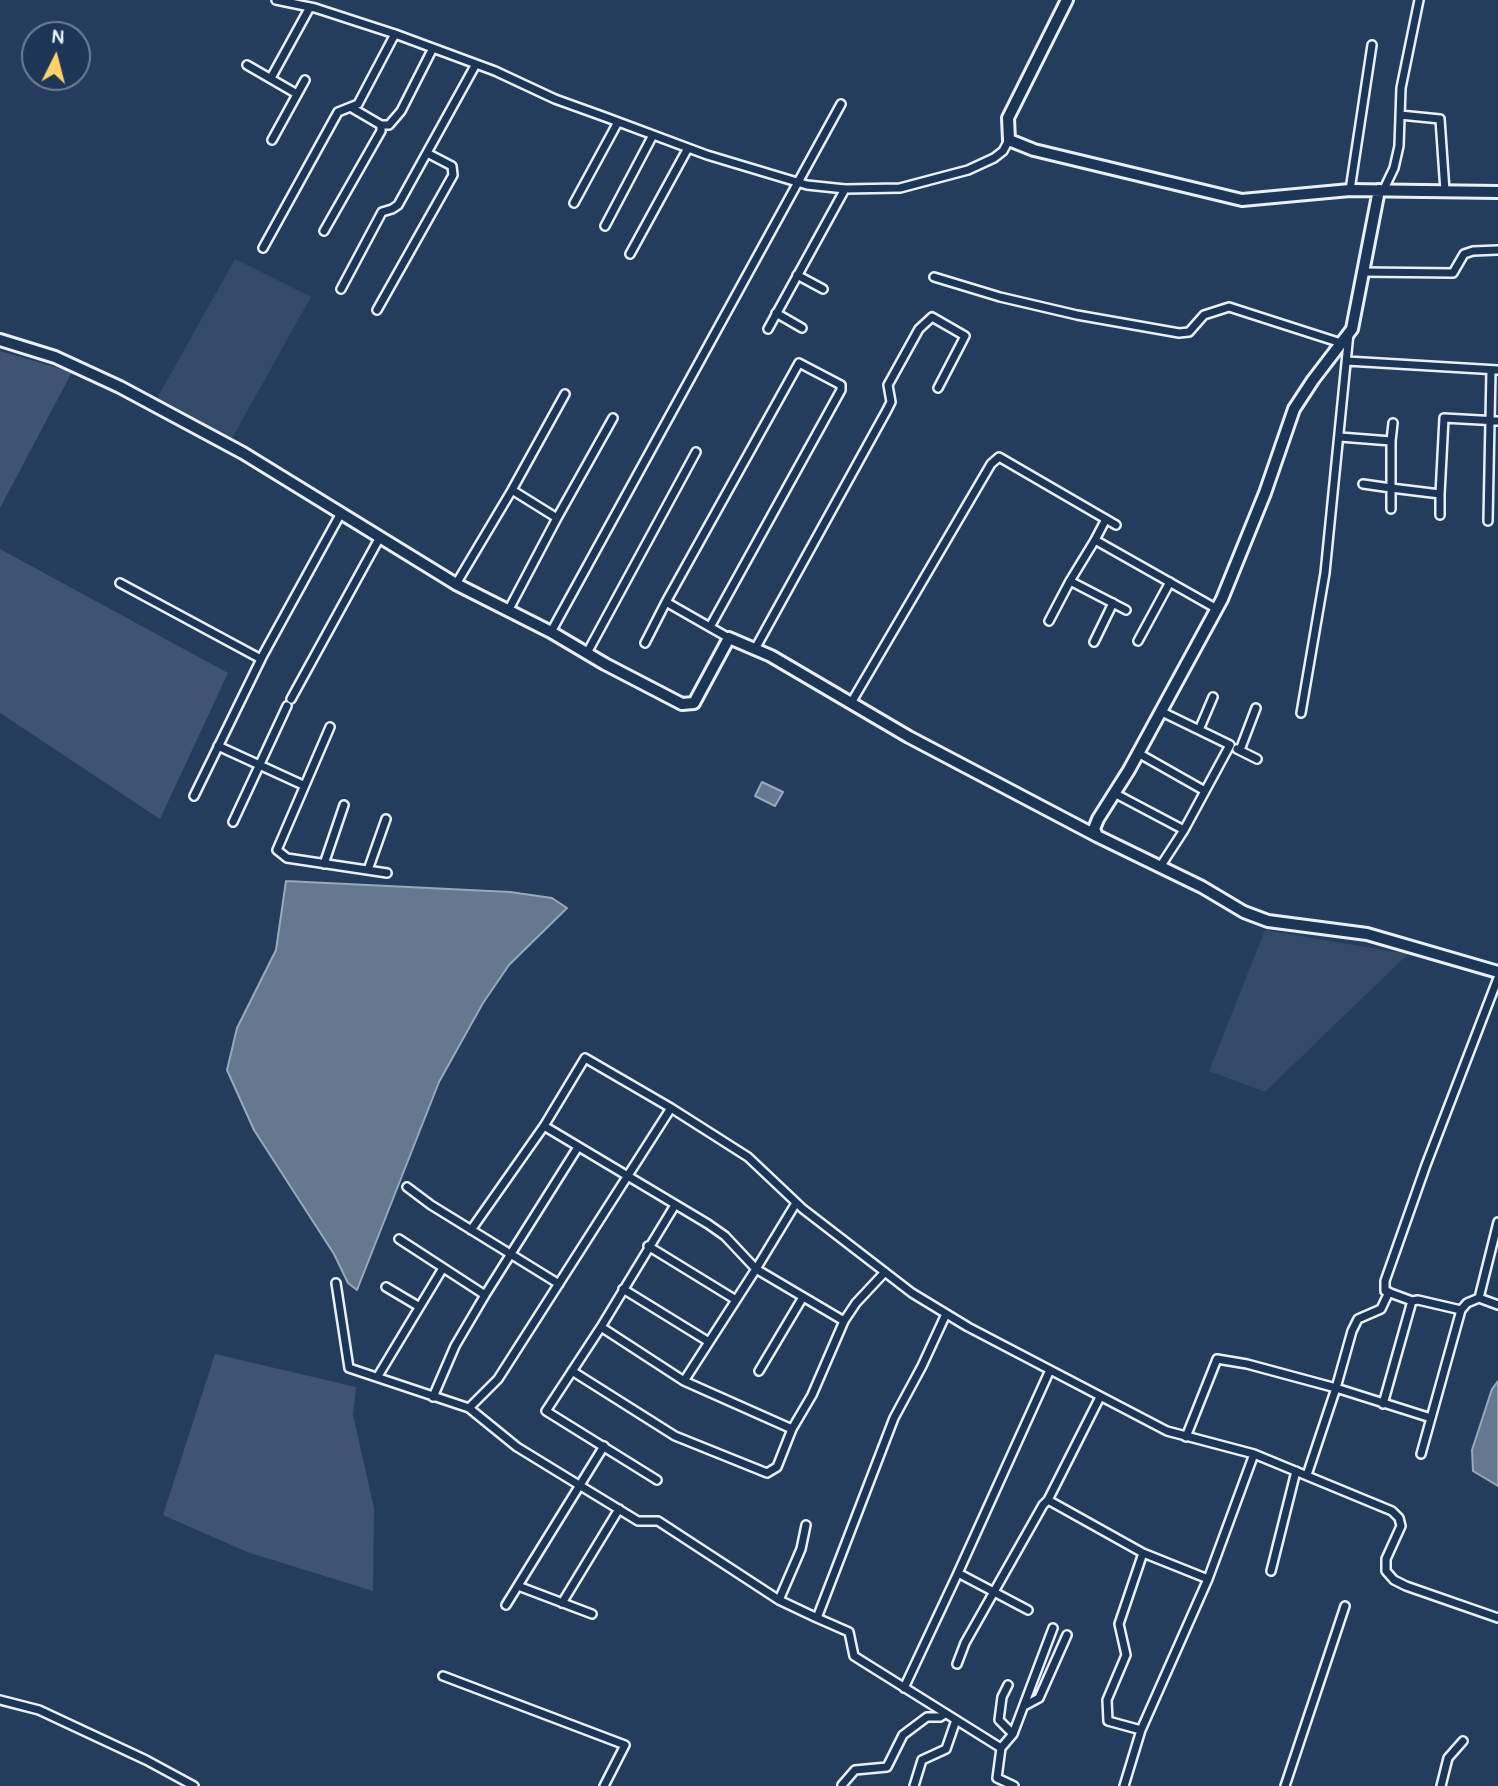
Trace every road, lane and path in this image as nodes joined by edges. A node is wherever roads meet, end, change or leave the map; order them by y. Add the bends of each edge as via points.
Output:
1 (276, 0) edge
2 (1067, 0) edge
3 (1419, 0) edge
4 (309, 4) edge
5 (395, 34) junction
6 (1372, 45) dead end
7 (433, 48) junction
8 (476, 64) junction
9 (247, 65) dead end
10 (271, 78) junction
11 (305, 80) dead end
12 (297, 94) junction
13 (841, 104) dead end
14 (352, 108) junction
15 (1400, 115) junction
16 (618, 122) junction
17 (381, 125) junction
18 (653, 135) junction
19 (272, 140) dead end
20 (1009, 140) junction
21 (688, 148) junction
22 (427, 153) junction
23 (797, 183) junction
24 (845, 189) junction
25 (1350, 190) junction
26 (1381, 190) junction
27 (1445, 191) junction
28 (1498, 192) edge
29 (574, 204) dead end
30 (605, 226) dead end
31 (324, 231) dead end
32 (263, 248) dead end
33 (1498, 250) edge
34 (630, 254) dead end
35 (1363, 272) junction
36 (797, 275) junction
37 (934, 277) dead end
38 (341, 289) dead end
39 (823, 289) dead end
40 (377, 310) dead end
41 (776, 313) junction
42 (802, 327) dead end
43 (768, 329) dead end
44 (1349, 332) junction
45 (0, 340) edge
46 (1341, 343) junction
47 (1347, 361) junction
48 (1494, 370) edge
49 (938, 388) dead end
50 (565, 394) dead end
51 (613, 418) dead end
52 (1494, 421) edge
53 (1393, 423) dead end
54 (1340, 437) junction
55 (1391, 442) junction
56 (696, 452) dead end
57 (1363, 484) dead end
58 (1391, 488) junction
59 (512, 491) junction
60 (1440, 494) junction
61 (1391, 509) dead end
62 (341, 513) junction
63 (1440, 515) dead end
64 (557, 518) junction
65 (1106, 519) junction
66 (1488, 521) dead end
67 (1116, 525) dead end
68 (380, 537) junction
69 (1095, 540) junction
70 (1070, 581) junction
71 (1170, 582) junction
72 (120, 583) dead end
73 (456, 584) junction
74 (666, 601) junction
75 (1112, 603) junction
76 (1217, 609) junction
77 (1126, 610) dead end
78 (508, 611) junction
79 (1049, 621) dead end
80 (710, 627) junction
81 (551, 632) junction
82 (729, 638) junction
83 (1138, 641) dead end
84 (1094, 642) dead end
85 (645, 643) dead end
86 (755, 649) junction
87 (587, 653) junction
88 (261, 659) junction
89 (1213, 697) dead end
90 (850, 703) junction
91 (1256, 708) dead end
92 (1160, 711) junction
93 (1301, 713) dead end
94 (330, 727) dead end
95 (1199, 730) junction
96 (1230, 745) junction
97 (218, 746) junction
98 (1240, 750) junction
99 (1138, 753) junction
100 (1257, 759) dead end
101 (260, 766) junction
102 (303, 785) junction
103 (1205, 791) junction
104 (1114, 793) junction
105 (194, 796) dead end
106 (344, 806) dead end
107 (386, 819) dead end
108 (233, 822) dead end
109 (1184, 830) junction
110 (1097, 836) junction
111 (324, 864) junction
112 (1160, 867) junction
113 (368, 870) junction
114 (387, 873) dead end
115 (1498, 972) edge
116 (1498, 978) edge
117 (671, 1108) junction
118 (544, 1126) junction
119 (578, 1147) junction
120 (627, 1177) junction
121 (407, 1186) dead end
122 (796, 1203) junction
123 (675, 1205) junction
124 (1498, 1223) edge
125 (471, 1230) junction
126 (399, 1239) dead end
127 (648, 1246) junction
128 (511, 1254) junction
129 (1494, 1257) edge
130 (443, 1268) junction
131 (755, 1269) junction
132 (885, 1272) junction
133 (335, 1283) dead end
134 (559, 1284) junction
135 (386, 1287) dead end
136 (623, 1289) junction
137 (1389, 1292) junction
138 (485, 1295) junction
139 (803, 1297) junction
140 (1479, 1298) junction
141 (736, 1300) junction
142 (1412, 1301) junction
143 (1498, 1305) edge
144 (418, 1306) junction
145 (1461, 1310) junction
146 (946, 1314) junction
147 (844, 1321) junction
148 (601, 1327) junction
149 (709, 1342) junction
150 (1049, 1370) junction
151 (572, 1371) junction
152 (759, 1371) dead end
153 (378, 1376) junction
154 (684, 1381) junction
155 (1336, 1388) junction
156 (433, 1397) junction
157 (1100, 1397) junction
158 (1383, 1404) junction
159 (469, 1408) junction
160 (1431, 1418) junction
161 (792, 1429) junction
162 (1186, 1437) junction
163 (604, 1446) junction
164 (1254, 1454) junction
165 (1421, 1454) dead end
166 (1296, 1471) junction
167 (1307, 1475) junction
168 (657, 1480) dead end
169 (579, 1485) junction
170 (1048, 1500) junction
171 (619, 1509) junction
172 (806, 1525) dead end
173 (1143, 1553) junction
174 (1271, 1571) dead end
175 (958, 1573) junction
176 (1208, 1578) junction
177 (518, 1586) junction
178 (994, 1592) junction
179 (779, 1600) junction
180 (562, 1603) junction
181 (506, 1605) dead end
182 (1345, 1606) dead end
183 (1028, 1611) dead end
184 (592, 1614) dead end
185 (817, 1618) junction
186 (1498, 1618) edge
187 (1053, 1628) dead end
188 (1068, 1635) dead end
189 (957, 1664) dead end
190 (443, 1676) dead end
191 (1008, 1685) dead end
192 (904, 1688) junction
193 (0, 1700) edge
194 (1025, 1705) junction
195 (945, 1714) junction
196 (956, 1720) junction
197 (1141, 1730) junction
198 (1013, 1734) junction
199 (1463, 1741) dead end
200 (1001, 1748) junction
201 (842, 1785) edge
202 (194, 1786) edge
203 (604, 1786) edge
204 (914, 1786) edge
205 (1014, 1786) edge
206 (1124, 1786) edge
207 (1284, 1786) edge
208 (1441, 1786) edge

1 - 4 street
2 - 20 street via 1008,118
3 - 15 street
4 - 5 street
4 - 10 street
5 - 7 street
5 - 14 street
6 - 25 street
7 - 8 street
7 - 17 street via 401,111 389,125
8 - 16 street
8 - 22 street
9 - 10 street
10 - 12 street
11 - 12 street
12 - 19 street
13 - 23 street
14 - 17 street
14 - 32 street via 338,112
15 - 26 street via 1394,168
15 - 27 street via 1440,118
16 - 18 street
16 - 29 street
17 - 31 street
18 - 21 street
18 - 30 street
20 - 24 street via 994,158 968,170 900,188
20 - 25 street via 1242,200
21 - 23 street
21 - 34 street
22 - 38 street via 398,205 382,212
22 - 40 street via 452,166 453,175
23 - 24 street
23 - 81 street
24 - 36 street
25 - 26 street
26 - 27 street
26 - 35 street
27 - 28 street
33 - 35 street via 1464,254 1453,273
35 - 44 street
36 - 39 street
36 - 41 street
37 - 46 street via 1077,315 1179,333 1189,332 1204,316 1229,307
41 - 42 street
41 - 43 street
44 - 46 street
44 - 47 street
45 - 62 street via 55,357 120,387 243,453
46 - 76 street via 1294,409
47 - 48 street
47 - 54 street
48 - 52 street
49 - 86 street via 965,336 932,317 919,328 888,385 891,402 887,410
50 - 59 street
51 - 64 street
52 - 60 street via 1444,418
52 - 66 street
53 - 55 street
54 - 55 street
54 - 93 street via 1325,573
55 - 58 street
56 - 87 street
57 - 58 street
58 - 60 street
58 - 61 street
59 - 64 street
59 - 73 street
60 - 63 street
62 - 68 street
62 - 88 street
64 - 78 street
65 - 67 street
65 - 69 street
65 - 90 street via 999,457
68 - 73 street
68 - 101 street via 289,702
69 - 70 street
69 - 71 street
70 - 75 street
70 - 79 street
71 - 76 street
71 - 83 street
72 - 88 street
73 - 78 street
74 - 80 street
74 - 80 street via 797,363 841,385
74 - 85 street
75 - 77 street
75 - 84 street
76 - 92 street
78 - 81 street
80 - 82 street
81 - 87 street
82 - 86 street
82 - 87 street via 694,704 682,704
86 - 90 street
88 - 97 street
89 - 95 street
90 - 110 street
91 - 98 street
92 - 95 street
92 - 99 street
94 - 102 street
95 - 96 street
96 - 98 street
96 - 103 street
97 - 101 street
97 - 105 street
98 - 100 street
99 - 103 street
99 - 104 street
101 - 102 street
101 - 108 street
102 - 111 street via 277,850 287,858
103 - 109 street
104 - 109 street
104 - 110 street via 1098,818
106 - 111 street
107 - 113 street
109 - 112 street
110 - 112 street
111 - 113 street
112 - 115 street via 1268,921 1367,934
113 - 114 street
116 - 137 street via 1385,1281
117 - 118 street via 585,1058
117 - 120 street
117 - 122 street via 748,1157
118 - 119 street
118 - 125 street
119 - 120 street
119 - 128 street
120 - 123 street
120 - 134 street
121 - 125 street
122 - 131 street
122 - 132 street
123 - 127 street
123 - 131 street via 725,1236
124 - 129 street
125 - 128 street
126 - 130 street
127 - 136 street
127 - 141 street
128 - 134 street
128 - 138 street
129 - 140 street
130 - 138 street
130 - 144 street
131 - 139 street
131 - 141 street
132 - 146 street
132 - 147 street
133 - 153 street via 349,1368
134 - 159 street via 498,1379
135 - 144 street
136 - 148 street
136 - 149 street
137 - 142 street
137 - 155 street via 1381,1308 1358,1319
138 - 156 street via 455,1346
139 - 147 street
139 - 152 street
140 - 143 street
140 - 145 street
141 - 149 street
142 - 145 street
142 - 158 street
144 - 153 street
145 - 160 street
146 - 150 street
146 - 185 street via 894,1418
147 - 161 street
148 - 151 street
148 - 154 street
149 - 154 street
150 - 157 street
150 - 175 street
151 - 161 street via 675,1436 767,1474 777,1467
151 - 163 street via 546,1411
153 - 156 street
154 - 161 street
155 - 158 street
155 - 162 street via 1217,1359
155 - 167 street
156 - 159 street
157 - 162 street
157 - 170 street
158 - 160 street
159 - 169 street via 517,1447
160 - 165 street
162 - 164 street
163 - 168 street
163 - 169 street
164 - 166 street
164 - 176 street
166 - 167 street
166 - 174 street
167 - 186 street via 1399,1518 1401,1526 1386,1559 1386,1571 1394,1580
169 - 171 street
169 - 177 street
170 - 173 street
170 - 178 street
171 - 179 street via 638,1521 658,1521
171 - 180 street
172 - 179 street
173 - 176 street
173 - 197 street via 1119,1624 1126,1655 1107,1700 1108,1721
175 - 178 street
175 - 192 street
176 - 197 street
177 - 180 street
177 - 181 street
178 - 183 street
178 - 189 street
179 - 185 street
180 - 184 street
182 - 207 street
185 - 192 street via 849,1632 854,1656
187 - 194 street
188 - 194 street via 1039,1698
190 - 203 street via 625,1745
191 - 198 street via 999,1720
192 - 195 street
193 - 202 street via 38,1710
194 - 198 street
195 - 196 street
195 - 201 street via 927,1717 903,1735 887,1767 855,1770
196 - 200 street
196 - 204 street via 946,1749 922,1760
197 - 206 street
198 - 200 street
199 - 208 street via 1448,1758
200 - 205 street via 997,1778

